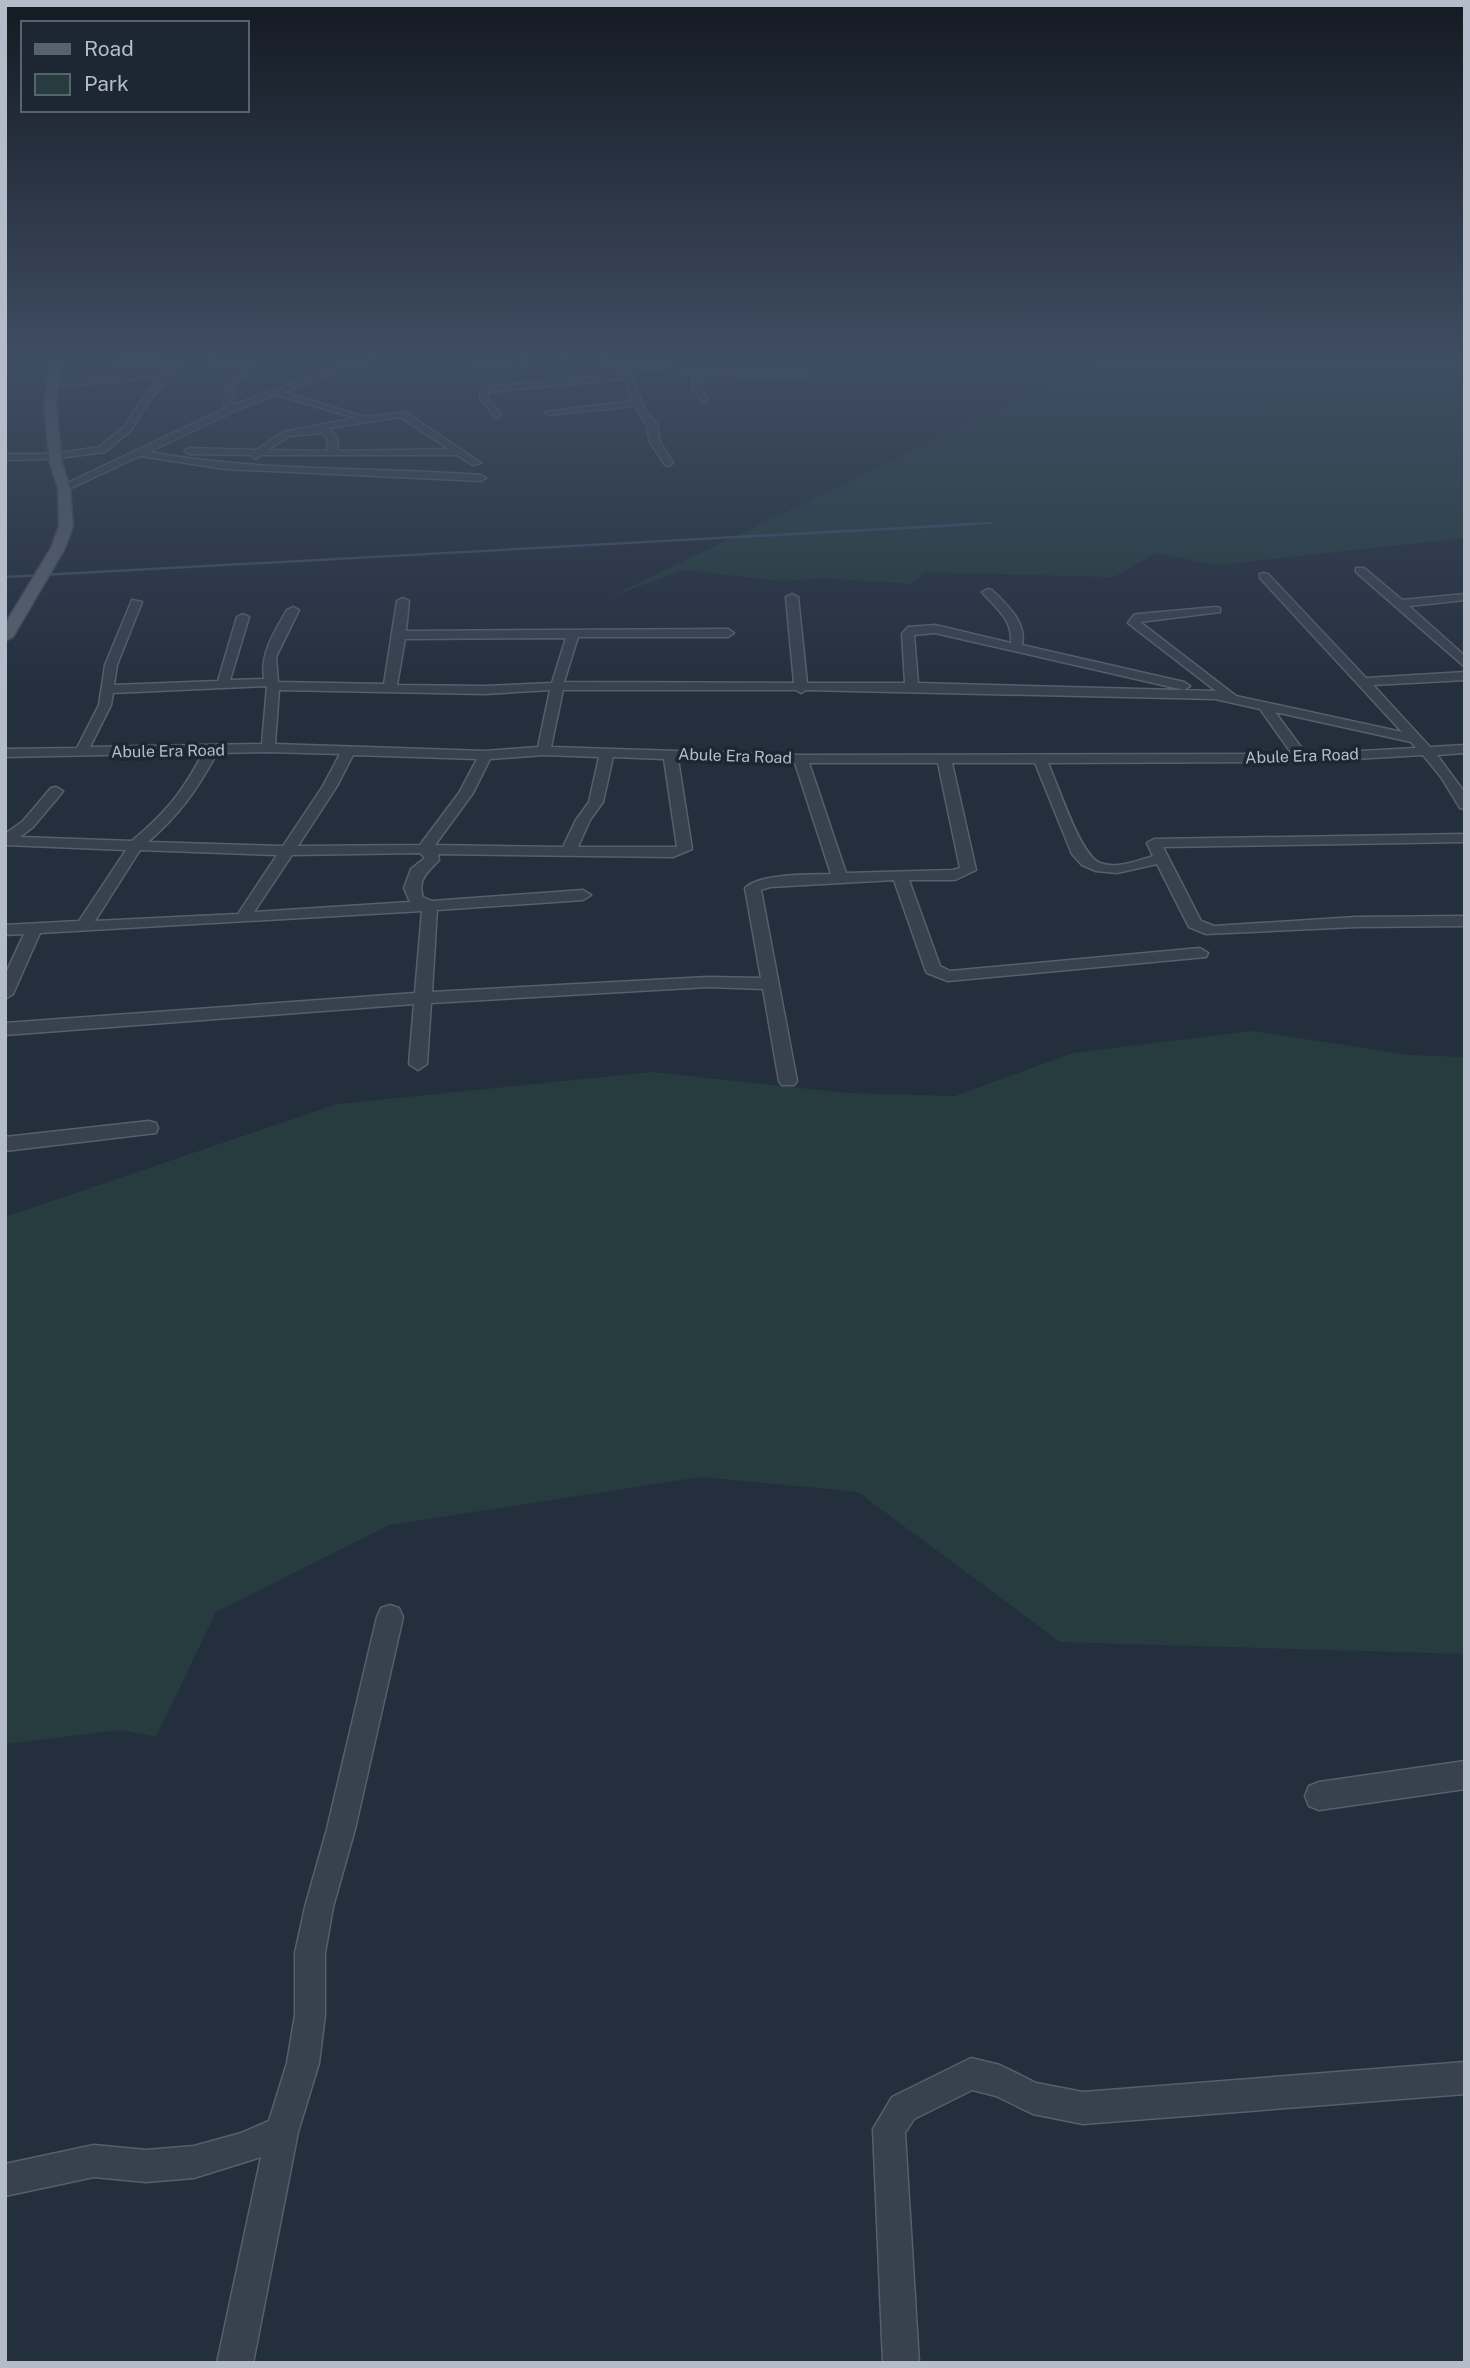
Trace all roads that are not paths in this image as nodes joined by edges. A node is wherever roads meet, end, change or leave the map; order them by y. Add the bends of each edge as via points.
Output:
1 (54, 469) edge
2 (58, 469) edge
3 (107, 469) edge
4 (263, 469) edge
5 (481, 478) dead end
6 (64, 488) junction
7 (1360, 570) dead end
8 (37, 576) junction
9 (1264, 576) dead end
10 (988, 592) dead end
11 (792, 597) dead end
12 (1465, 597) edge
13 (403, 601) dead end
14 (135, 602) dead end
15 (1399, 604) junction
16 (293, 610) dead end
17 (1216, 610) dead end
18 (243, 617) dead end
19 (5, 620) edge
20 (573, 633) junction
21 (729, 634) dead end
22 (400, 635) junction
23 (5, 637) edge
24 (1016, 649) junction
25 (1461, 657) edge
26 (1465, 676) edge
27 (223, 682) junction
28 (1363, 682) junction
29 (272, 684) junction
30 (390, 687) junction
31 (556, 687) junction
32 (912, 687) junction
33 (108, 689) junction
34 (800, 689) junction
35 (1215, 695) junction
36 (1237, 701) junction
37 (1266, 708) junction
38 (1416, 739) junction
39 (268, 748) junction
40 (212, 750) junction
41 (349, 750) junction
42 (544, 751) junction
43 (1425, 751) junction
44 (1465, 751) edge
45 (81, 752) junction
46 (5, 753) edge
47 (607, 753) junction
48 (670, 754) junction
49 (485, 755) junction
50 (1302, 758) junction
51 (801, 759) junction
52 (944, 759) junction
53 (1040, 759) junction
54 (56, 791) dead end
55 (1465, 805) edge
56 (1465, 838) edge
57 (6, 841) edge
58 (137, 844) junction
59 (424, 849) junction
60 (285, 852) junction
61 (568, 852) junction
62 (1160, 859) junction
63 (900, 874) junction
64 (840, 879) junction
65 (583, 895) dead end
66 (430, 905) junction
67 (243, 918) junction
68 (1465, 921) edge
69 (83, 926) junction
70 (34, 929) junction
71 (5, 930) edge
72 (1200, 953) dead end
73 (770, 984) junction
74 (5, 994) edge
75 (424, 998) junction
76 (5, 1029) edge
77 (418, 1064) dead end
78 (788, 1081) dead end
79 (149, 1128) dead end
80 (5, 1144) edge
81 (390, 1617) dead end
82 (1465, 1775) edge
83 (1319, 1796) dead end
84 (1465, 2078) edge
85 (282, 2132) junction
86 (5, 2180) edge
87 (235, 2363) edge
88 (901, 2363) edge

1 - 8 main road via 57,525
2 - 6 main road
3 - 6 street
4 - 5 street
6 - 8 main road via 66,526
7 - 15 street
8 - 19 main road
8 - 23 main road
9 - 28 street
10 - 24 street via 1018,628
11 - 34 street
12 - 15 street
13 - 22 street
14 - 33 street via 111,665
15 - 25 street
16 - 29 street via 269,664
17 - 36 street via 1139,617 1134,622
18 - 27 street
20 - 21 street
20 - 22 street
20 - 31 street
22 - 30 street
24 - 32 street via 935,629 912,630 907,640
24 - 35 street
26 - 28 street
27 - 29 street
27 - 33 street
28 - 38 street
29 - 30 street
29 - 39 street
30 - 31 street
31 - 34 street
31 - 42 street
32 - 34 street
32 - 35 street
33 - 45 street via 105,705
35 - 36 street
36 - 37 street
37 - 38 street
37 - 50 street
38 - 43 street
39 - 40 street, Abule Era Road
39 - 41 street, Abule Era Road
40 - 45 street, Abule Era Road
40 - 58 street via 188,792
41 - 49 street, Abule Era Road
41 - 60 street
42 - 47 street, Abule Era Road
42 - 49 street, Abule Era Road
43 - 44 street, Abule Era Road
43 - 50 street, Abule Era Road
43 - 55 street
45 - 46 street, Abule Era Road
47 - 48 street, Abule Era Road
47 - 61 street via 596,802
48 - 51 street, Abule Era Road
48 - 61 street via 685,849 673,853
49 - 59 street via 456,810
50 - 53 street, Abule Era Road
51 - 52 street, Abule Era Road
51 - 64 street
52 - 53 street, Abule Era Road
52 - 63 street via 968,870 955,875
53 - 62 street via 1084,861 1105,869 1122,869
54 - 57 street via 28,824
56 - 62 street via 1166,841 1154,843
57 - 58 street
58 - 60 street
58 - 69 street
59 - 60 street
59 - 61 street
59 - 66 street via 432,860 419,869 412,888 416,900
60 - 67 street
62 - 68 street via 1195,924 1212,930
63 - 64 street
63 - 72 street via 933,969 948,976
64 - 73 street via 753,888
65 - 66 street
66 - 67 street
66 - 75 street
67 - 69 street
69 - 70 street
70 - 71 street
70 - 74 street
73 - 75 street via 708,982
73 - 78 street
75 - 76 street
75 - 77 street
79 - 80 street
81 - 85 street via 319,1907 310,1953 310,2015 303,2063
82 - 83 street
84 - 88 street via 1083,2108 1033,2098 1000,2081 971,2074 904,2108 890,2129
85 - 86 street via 194,2162 146,2166 94,2161
85 - 87 street

